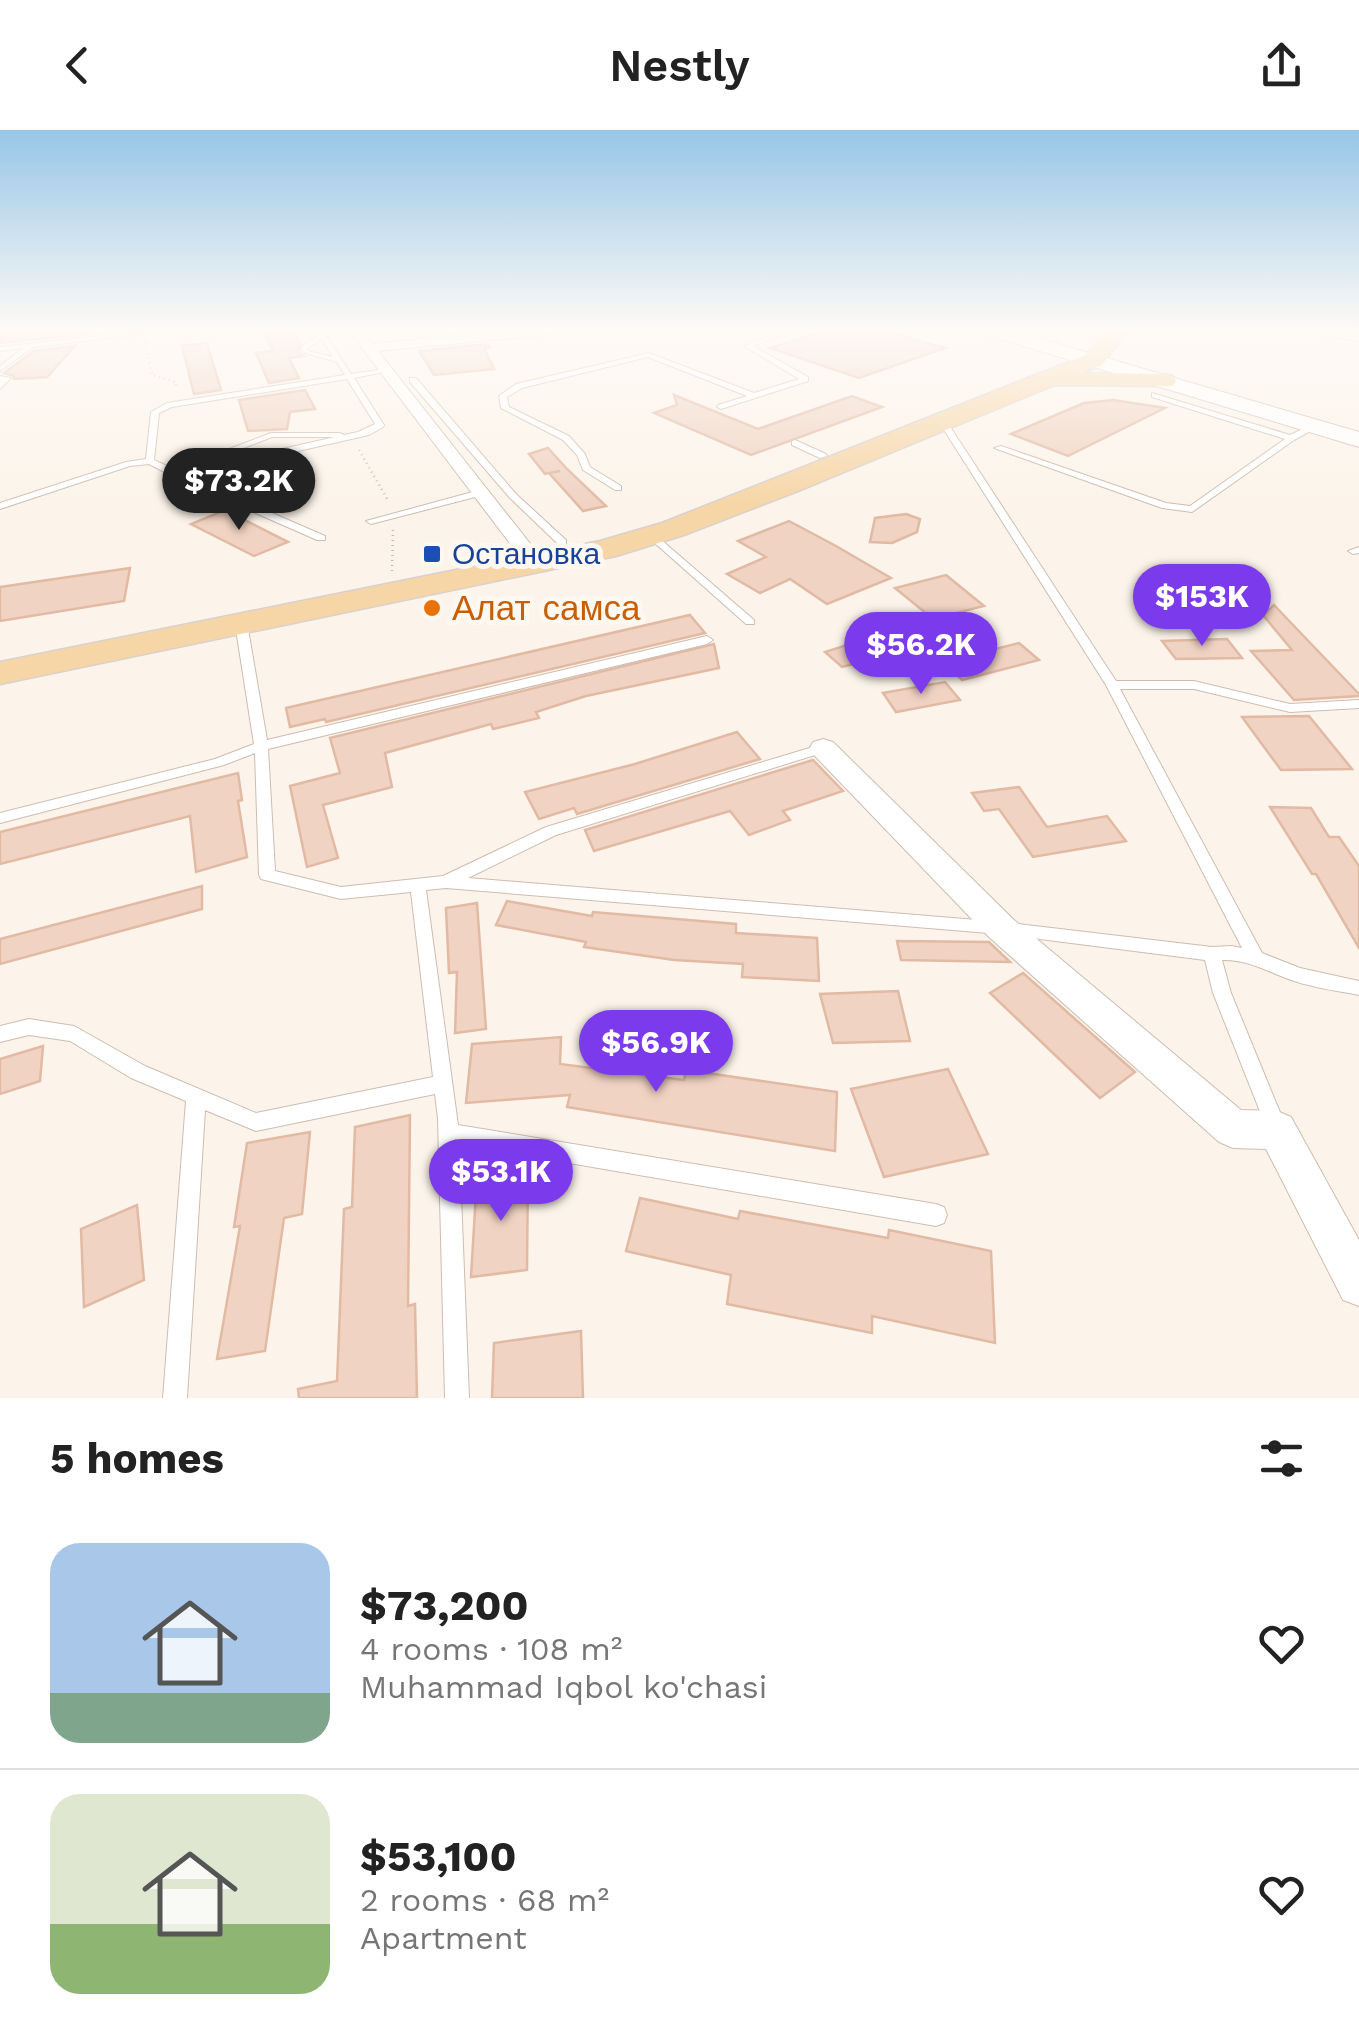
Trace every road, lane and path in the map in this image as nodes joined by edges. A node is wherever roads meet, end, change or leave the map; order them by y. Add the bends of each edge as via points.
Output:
1 (176, 387) edge
2 (281, 387) edge
3 (357, 387) edge
4 (398, 387) edge
5 (419, 387) edge
6 (517, 387) edge
7 (731, 387) edge
8 (780, 387) edge
9 (991, 387) edge
10 (1030, 387) edge
11 (1157, 387) edge
12 (1206, 387) edge
13 (1160, 388) junction
14 (754, 396) junction
15 (177, 404) junction
16 (721, 407) dead end
17 (943, 422) junction
18 (1314, 426) junction
19 (1359, 430) edge
20 (366, 433) junction
21 (1292, 438) junction
22 (1359, 440) edge
23 (998, 448) dead end
24 (150, 461) junction
25 (176, 473) junction
26 (618, 488) dead end
27 (480, 492) junction
28 (0, 506) edge
29 (371, 520) dead end
30 (652, 536) junction
31 (320, 538) dead end
32 (562, 542) junction
33 (525, 550) junction
34 (750, 622) dead end
35 (241, 623) junction
36 (707, 640) dead end
37 (0, 655) edge
38 (0, 673) edge
39 (1112, 685) junction
40 (1359, 704) edge
41 (260, 746) junction
42 (823, 748) joint
43 (0, 818) edge
44 (446, 882) junction
45 (418, 886) junction
46 (1001, 928) junction
47 (1212, 954) junction
48 (1256, 958) junction
49 (1359, 988) edge
50 (0, 1034) edge
51 (443, 1084) junction
52 (196, 1096) junction
53 (1277, 1130) junction
54 (448, 1133) junction
55 (936, 1215) dead end
56 (1359, 1284) edge
57 (175, 1398) edge
58 (457, 1398) edge

1 - 15 path
2 - 15 lane
3 - 20 lane via 380,425
4 - 27 street
5 - 32 lane
6 - 26 lane via 503,396 504,408 566,438 586,468
7 - 14 lane
8 - 14 lane
9 - 32 main road via 809,450 649,521
10 - 17 main road
11 - 13 main road
12 - 19 main road
13 - 18 main road
13 - 21 lane
14 - 16 lane
15 - 24 lane via 155,412
17 - 30 main road
17 - 39 lane
18 - 21 lane
18 - 22 main road
20 - 25 lane
20 - 25 lane via 270,434
21 - 23 lane via 1192,508 1165,506
24 - 25 lane
24 - 28 lane
25 - 31 lane
27 - 29 lane
27 - 33 street
30 - 34 lane
30 - 35 main road
32 - 33 main road
33 - 37 main road
35 - 38 main road
35 - 41 lane
36 - 41 lane
39 - 40 lane via 1194,685 1290,708
39 - 48 lane
41 - 43 lane
41 - 45 lane via 267,875 341,893
42 - 44 lane via 551,831
42 - 46 street
44 - 45 lane
44 - 46 lane
45 - 51 lane
46 - 47 lane
46 - 53 street via 1233,1129
47 - 48 lane
47 - 53 lane
48 - 49 lane
50 - 52 lane via 29,1028 74,1034
51 - 52 lane via 256,1122
51 - 54 lane
52 - 57 lane
53 - 56 street
54 - 55 lane
54 - 58 lane

